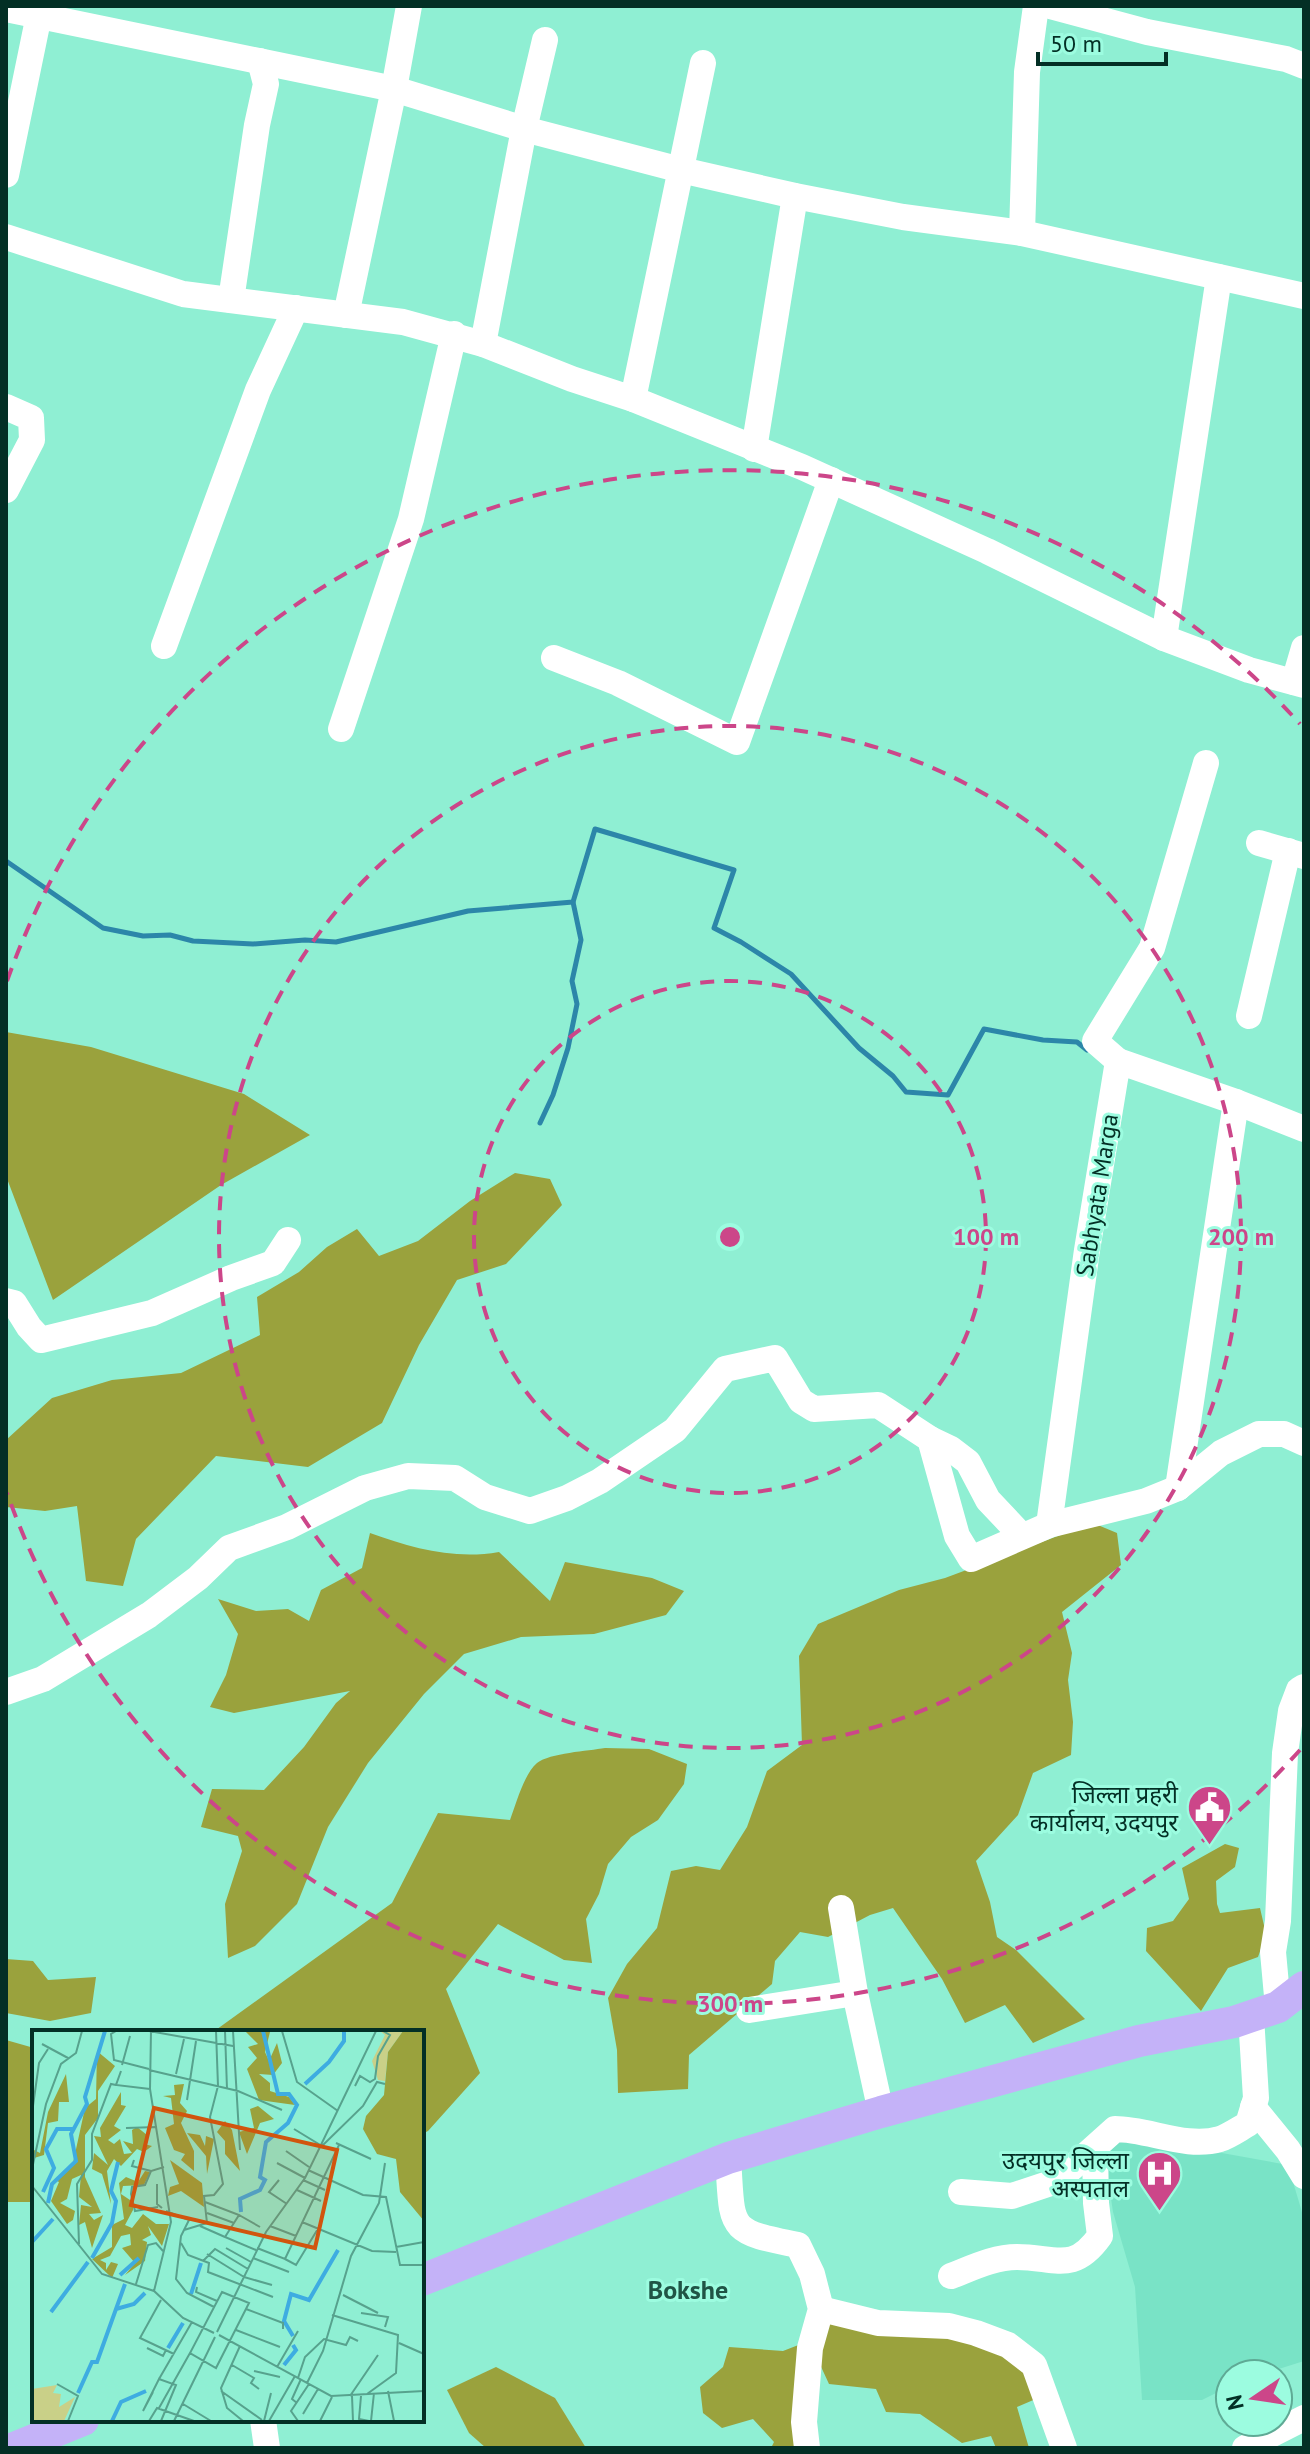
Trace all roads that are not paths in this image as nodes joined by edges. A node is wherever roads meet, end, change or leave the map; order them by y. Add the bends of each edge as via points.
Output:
1 (409, 6) edge
2 (1036, 6) edge
3 (1050, 6) edge
4 (6, 9) edge
5 (39, 15) junction
6 (545, 40) dead end
7 (260, 61) junction
8 (703, 63) dead end
9 (1304, 66) edge
10 (394, 89) junction
11 (524, 129) junction
12 (681, 170) junction
13 (6, 175) edge
14 (795, 196) junction
15 (1022, 233) junction
16 (6, 237) edge
17 (1219, 277) junction
18 (1304, 296) edge
19 (231, 300) junction
20 (296, 308) junction
21 (346, 315) junction
22 (454, 334) junction
23 (483, 344) junction
24 (633, 399) junction
25 (6, 407) edge
26 (754, 449) junction
27 (831, 480) junction
28 (6, 490) edge
29 (1164, 638) junction
30 (164, 646) dead end
31 (1304, 648) edge
32 (554, 658) dead end
33 (1299, 684) edge
34 (341, 729) dead end
35 (1206, 763) dead end
36 (1259, 843) dead end
37 (1296, 853) edge
38 (1249, 1016) dead end
39 (1118, 1061) junction
40 (1236, 1102) junction
41 (1304, 1129) edge
42 (288, 1240) dead end
43 (6, 1301) edge
44 (930, 1439) junction
45 (1304, 1443) edge
46 (1178, 1488) junction
47 (1049, 1525) junction
48 (1022, 1536) junction
49 (1304, 1687) edge
50 (6, 1692) edge
51 (841, 1908) dead end
52 (1304, 1987) edge
53 (855, 1993) junction
54 (749, 2010) dead end
55 (1265, 2011) junction
56 (1253, 2107) junction
57 (881, 2112) junction
58 (1095, 2148) junction
59 (728, 2158) junction
60 (1304, 2176) edge
61 (961, 2192) dead end
62 (951, 2276) dead end
63 (424, 2279) edge
64 (821, 2309) junction
65 (1304, 2418) edge
66 (78, 2422) edge
67 (263, 2422) edge
68 (14, 2448) edge
69 (267, 2448) edge
70 (807, 2448) edge
71 (1064, 2448) edge
72 (1245, 2448) edge

1 - 10 street
2 - 15 street via 1027,72
3 - 9 street
4 - 5 street
5 - 7 street
5 - 13 street
6 - 11 street
7 - 10 street
7 - 19 street via 266,84
8 - 12 street
10 - 11 street
10 - 21 street
11 - 12 street
11 - 23 street
12 - 14 street
12 - 24 street
14 - 15 street
14 - 26 street
15 - 17 street
16 - 19 street via 183,294
17 - 18 street
17 - 29 street
19 - 20 street
20 - 21 street
20 - 30 street via 258,390
21 - 22 street
22 - 23 street
22 - 34 street via 411,519
23 - 24 street
24 - 26 street
25 - 28 street via 31,418 32,440
26 - 27 street
27 - 29 street
27 - 32 street via 737,742
29 - 33 street
31 - 33 street
35 - 39 street via 1152,948 1095,1041
36 - 37 street
37 - 38 street
39 - 40 street
39 - 47 street, Sabhyata Marga
40 - 41 street
40 - 46 street
42 - 43 street via 273,1263 152,1313 41,1340 14,1303
44 - 48 street via 968,1462 988,1500
44 - 48 street via 957,1536 971,1559
44 - 50 street via 878,1405 814,1409 801,1401 775,1358 725,1369 675,1430 567,1498 530,1511 485,1497 455,1478 408,1476 365,1488 287,1527 229,1548 149,1615 43,1679
45 - 46 street via 1284,1434 1259,1434 1221,1453
46 - 47 street
47 - 48 street
49 - 55 street via 1291,1711 1285,1753 1278,1921
51 - 53 street
52 - 55 main road
53 - 54 street
53 - 57 street
55 - 56 street
55 - 57 main road
56 - 58 street via 1248,2124 1219,2139 1186,2141 1115,2129
56 - 60 street
57 - 59 main road
58 - 61 street via 1057,2181 1012,2196
58 - 62 street via 1100,2236 1088,2253 1060,2262 1015,2257 985,2262
59 - 63 main road
59 - 64 street via 733,2220 763,2238 798,2245
64 - 70 street via 810,2348
64 - 71 street via 878,2323 949,2326 1008,2345 1034,2365
65 - 72 street
66 - 68 main road
67 - 69 street

